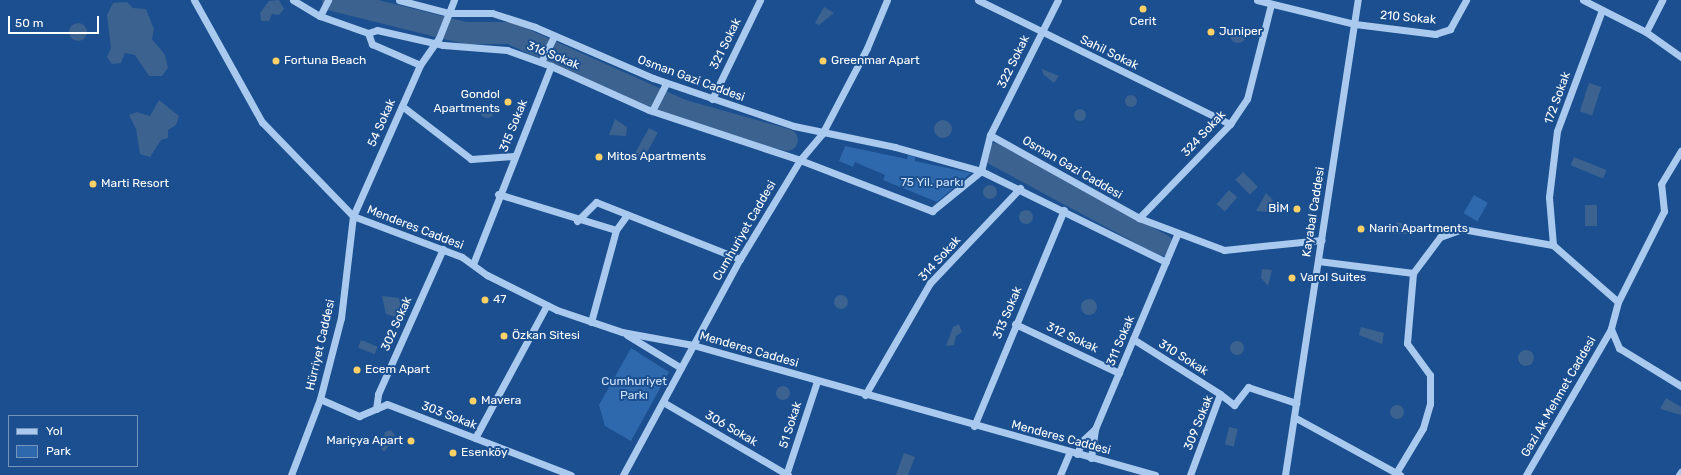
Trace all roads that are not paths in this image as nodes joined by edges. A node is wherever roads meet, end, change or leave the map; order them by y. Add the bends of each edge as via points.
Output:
1 (194, 0) edge
2 (294, 0) edge
3 (328, 0) edge
4 (399, 0) edge
5 (454, 0) edge
6 (760, 0) edge
7 (887, 0) edge
8 (978, 0) edge
9 (1058, 0) edge
10 (1257, 0) edge
11 (1358, 0) edge
12 (1466, 0) edge
13 (1583, 0) edge
14 (1662, 0) edge
15 (1270, 4) junction
16 (1602, 10) junction
17 (322, 13) junction
18 (449, 13) junction
19 (1355, 24) junction
20 (1041, 32) junction
21 (1646, 32) junction
22 (368, 34) junction
23 (552, 39) junction
24 (437, 41) junction
25 (1681, 57) edge
26 (542, 60) junction
27 (420, 65) junction
28 (551, 66) junction
29 (666, 83) junction
30 (712, 99) junction
31 (402, 106) junction
32 (653, 108) junction
33 (1230, 124) junction
34 (822, 134) junction
35 (990, 135) junction
36 (1681, 151) edge
37 (514, 156) junction
38 (800, 160) junction
39 (981, 171) junction
40 (1020, 188) junction
41 (498, 194) junction
42 (1064, 210) junction
43 (354, 215) junction
44 (627, 215) junction
45 (1139, 218) junction
46 (577, 221) junction
47 (616, 230) junction
48 (1177, 235) junction
49 (1321, 240) junction
50 (1553, 245) junction
51 (444, 249) junction
52 (740, 259) junction
53 (1318, 261) junction
54 (1166, 262) junction
55 (472, 264) junction
56 (1413, 273) junction
57 (1618, 302) junction
58 (547, 305) junction
59 (591, 322) junction
60 (1015, 324) junction
61 (1611, 329) junction
62 (622, 332) junction
63 (1133, 340) junction
64 (693, 345) junction
65 (681, 368) junction
66 (1119, 373) junction
67 (817, 382) junction
68 (1681, 386) edge
69 (1220, 394) junction
70 (866, 395) junction
71 (320, 399) junction
72 (663, 402) junction
73 (1296, 403) junction
74 (376, 409) junction
75 (1294, 417) junction
76 (974, 426) junction
77 (1096, 428) junction
78 (475, 438) junction
79 (1074, 453) junction
80 (1091, 458) junction
81 (1681, 472) edge
82 (1398, 474) edge
83 (291, 475) edge
84 (571, 475) edge
85 (623, 475) edge
86 (787, 475) edge
87 (1060, 475) edge
88 (1155, 475) edge
89 (1190, 475) edge
90 (1285, 475) edge
91 (1526, 475) edge
92 (1679, 475) edge

1 - 43 street via 262,122
2 - 17 street, 316 Sokak
3 - 17 street
4 - 18 street, Osman Gazi Caddesi
5 - 18 street, 54 Sokak
6 - 30 street, 321 Sokak
7 - 34 street, Cumhuriyet Caddesi via 867,48
8 - 20 street, Sahil Sokak
9 - 20 street, 322 Sokak
10 - 15 street
11 - 19 street, Kayabal Caddesi
12 - 19 street, 210 Sokak via 1450,29 1435,34
13 - 16 street
14 - 21 street
15 - 19 street
15 - 33 street, 324 Sokak via 1247,99
16 - 21 street
16 - 50 street, 172 Sokak via 1557,131 1549,197
17 - 22 street, 316 Sokak
18 - 23 street, Osman Gazi Caddesi via 492,13
18 - 24 street, 54 Sokak
19 - 49 street, Kayabal Caddesi
20 - 33 street, Sahil Sokak
20 - 35 street, 322 Sokak
21 - 25 street
22 - 24 street, 316 Sokak via 378,30
22 - 27 street via 372,44
23 - 26 street
23 - 29 street, Osman Gazi Caddesi
24 - 26 street, 316 Sokak via 507,50
24 - 27 street, 54 Sokak
26 - 28 street, 316 Sokak
27 - 31 street, 54 Sokak
28 - 32 street, 316 Sokak
28 - 37 street, 315 Sokak
29 - 30 street, Osman Gazi Caddesi
29 - 32 street
30 - 34 street, Osman Gazi Caddesi
31 - 37 street via 471,159
31 - 43 street, 54 Sokak
32 - 38 street, 316 Sokak
33 - 45 street, 324 Sokak
34 - 38 street, Cumhuriyet Caddesi
34 - 39 street, Osman Gazi Caddesi via 895,147
35 - 39 street
35 - 45 street, Osman Gazi Caddesi
36 - 57 street via 1661,184 1664,211
37 - 41 street, 315 Sokak
38 - 39 street via 932,211
38 - 52 street, Cumhuriyet Caddesi
39 - 40 street, Osman Gazi Caddesi
40 - 42 street, Osman Gazi Caddesi
40 - 70 street, 314 Sokak via 930,283
41 - 46 street
41 - 55 street, 315 Sokak
42 - 54 street, Osman Gazi Caddesi
42 - 60 street, 313 Sokak
43 - 51 street, Menderes Caddesi
43 - 71 street, Hürriyet Caddesi via 340,318
44 - 46 street via 596,202
44 - 47 street
44 - 52 street
45 - 48 street, Osman Gazi Caddesi
46 - 47 street
47 - 59 street
48 - 49 street, Osman Gazi Caddesi via 1224,250
48 - 54 street, 311 Sokak
49 - 53 street, Kayabal Caddesi
50 - 56 street via 1462,229 1440,237
50 - 57 street
51 - 55 street, Menderes Caddesi
51 - 74 street, 302 Sokak via 378,394
52 - 64 street, Cumhuriyet Caddesi
53 - 56 street
53 - 73 street, Kayabal Caddesi
54 - 63 street, 311 Sokak
55 - 58 street, Menderes Caddesi
56 - 82 street via 1407,343 1430,375 1430,404 1423,428
57 - 61 street, Gazi Ak Mehmet Caddesi
58 - 59 street, Menderes Caddesi
58 - 78 street
59 - 62 street, Menderes Caddesi
60 - 66 street, 312 Sokak
60 - 76 street, 313 Sokak
61 - 68 street via 1619,348
61 - 91 street, Gazi Ak Mehmet Caddesi
62 - 64 street, Menderes Caddesi
62 - 65 street
63 - 66 street, 311 Sokak
63 - 69 street, 310 Sokak
64 - 65 street, Cumhuriyet Caddesi
64 - 67 street, Menderes Caddesi
65 - 72 street, Cumhuriyet Caddesi
66 - 77 street, 311 Sokak
67 - 70 street, Menderes Caddesi
67 - 86 street, 51 Sokak
69 - 73 street, 309 Sokak via 1234,405 1248,387
69 - 89 street, 309 Sokak
70 - 76 street, Menderes Caddesi
71 - 74 street, 303 Sokak via 359,416
71 - 83 street, Hürriyet Caddesi
72 - 85 street, Cumhuriyet Caddesi
72 - 86 street, 306 Sokak
73 - 75 street, Kayabal Caddesi
74 - 78 street, 303 Sokak via 387,404
75 - 82 street
75 - 90 street, Kayabal Caddesi
76 - 79 street, Menderes Caddesi
77 - 79 street
77 - 80 street
78 - 84 street, 303 Sokak
79 - 80 street, Menderes Caddesi
79 - 87 street
80 - 88 street, Menderes Caddesi
81 - 92 street

